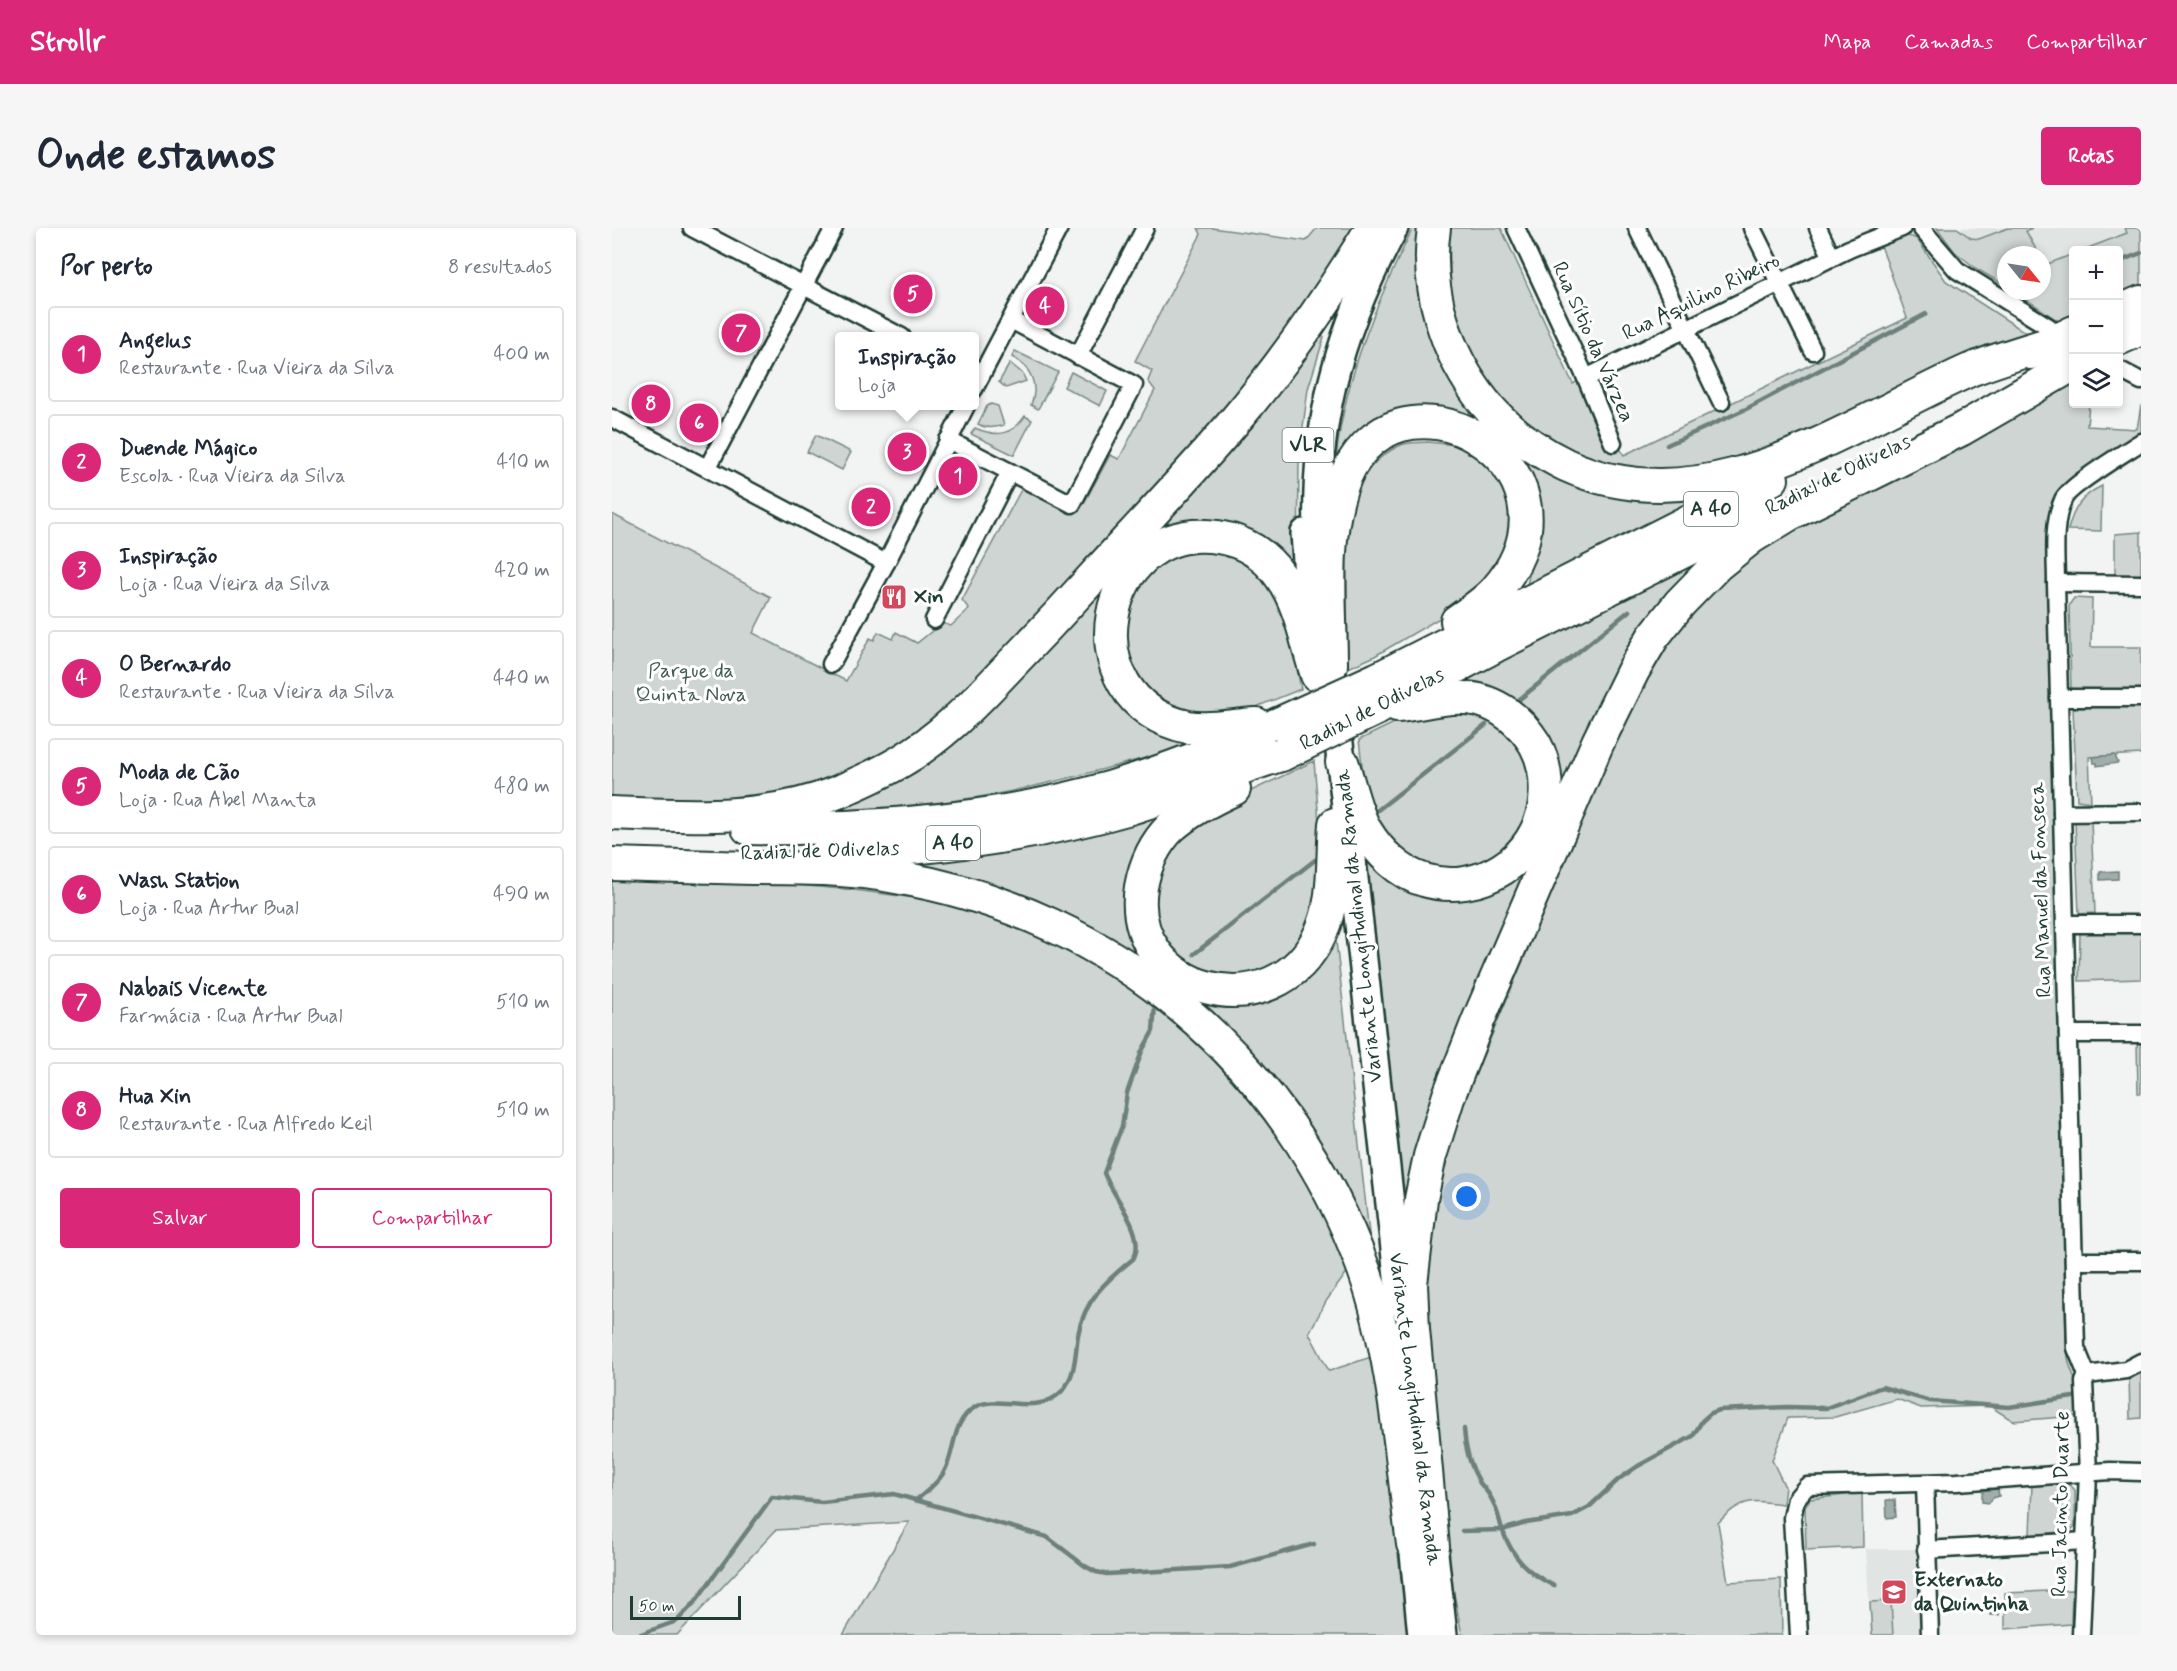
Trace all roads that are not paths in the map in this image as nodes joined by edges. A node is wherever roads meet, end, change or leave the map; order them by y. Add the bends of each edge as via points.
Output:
1 (692, 228) edge
2 (834, 228) edge
3 (1059, 228) edge
4 (1145, 228) edge
5 (1372, 228) edge
6 (1378, 228) edge
7 (1394, 228) edge
8 (1434, 228) edge
9 (1516, 228) edge
10 (1637, 228) edge
11 (1752, 228) edge
12 (1818, 228) edge
13 (1902, 228) edge
14 (1921, 228) edge
15 (1832, 258) junction
16 (1778, 283) junction
17 (804, 286) junction
18 (2141, 302) edge
19 (2123, 310) edge
20 (1011, 320) junction
21 (1686, 328) junction
22 (2141, 329) edge
23 (894, 332) edge
24 (2123, 337) edge
25 (2061, 340) edge
26 (1813, 351) dead end
27 (1078, 356) junction
28 (2069, 366) edge
29 (2123, 372) edge
30 (979, 376) edge
31 (1586, 378) junction
32 (2141, 381) edge
33 (1721, 402) dead end
34 (963, 410) edge
35 (612, 418) edge
36 (948, 440) junction
37 (1613, 442) dead end
38 (2141, 442) edge
39 (708, 467) junction
40 (1010, 472) junction
41 (886, 562) junction
42 (2056, 583) junction
43 (2141, 584) edge
44 (934, 620) dead end
45 (831, 664) dead end
46 (1324, 670) junction
47 (1378, 693) junction
48 (2059, 698) junction
49 (2141, 698) edge
50 (1278, 724) junction
51 (1281, 755) junction
52 (1342, 762) junction
53 (2141, 812) edge
54 (612, 813) edge
55 (2062, 813) junction
56 (612, 824) edge
57 (1335, 824) junction
58 (612, 849) edge
59 (612, 864) edge
60 (2065, 924) junction
61 (2141, 924) edge
62 (2068, 1034) junction
63 (2141, 1034) edge
64 (2074, 1261) junction
65 (2141, 1261) edge
66 (2141, 1362) edge
67 (2085, 1378) junction
68 (2141, 1472) edge
69 (2088, 1473) junction
70 (1925, 1484) junction
71 (2086, 1541) junction
72 (1424, 1550) junction
73 (1926, 1550) junction
74 (1422, 1635) edge
75 (1443, 1635) edge
76 (1799, 1635) edge
77 (1930, 1635) edge
78 (2081, 1635) edge

1 - 17 street
2 - 17 street
3 - 20 street
4 - 27 street
5 - 54 highway via 1309,325 1227,430 1029,646 971,706 926,745 869,778 805,802 716,815
6 - 46 main road, Variante Longitudinal da Ramada / VLR via 1333,330 1317,386 1308,440 1305,532
7 - 46 main road, Variante Longitudinal da Ramada / VLR via 1345,337 1324,429 1318,514
8 - 25 highway via 1431,259 1445,333 1477,393 1505,424 1539,450 1573,468 1612,481 1683,485 1762,466 1971,370
9 - 31 street, Rua Sítio da Várzea
10 - 21 street
11 - 16 street
12 - 15 street
13 - 15 street, Rua Aquilino Ribeiro
14 - 25 street via 1957,270
15 - 16 street, Rua Aquilino Ribeiro
16 - 21 street, Rua Aquilino Ribeiro
16 - 26 street
17 - 23 street
17 - 39 street
18 - 19 highway
20 - 27 street
20 - 30 street
21 - 31 street, Rua Aquilino Ribeiro
21 - 33 street
22 - 24 highway
25 - 47 highway, Radial de Odivelas / A 40 via 1495,645
27 - 40 street via 1134,385 1072,504
28 - 72 highway via 1962,429 1788,515 1735,549 1680,603 1633,671 1598,742 1478,1021 1430,1156 1411,1284
29 - 32 street
31 - 37 street, Rua Sítio da Várzea
34 - 36 street
35 - 39 street
36 - 40 street
36 - 41 street
38 - 42 street, Rua Manuel da Fonseca via 2063,498 2057,521
39 - 41 street
40 - 44 street
41 - 45 street
42 - 43 street
42 - 48 street, Rua Manuel da Fonseca
46 - 47 highway via 1331,549 1337,502 1348,474 1358,457 1388,431 1406,424 1425,423 1462,429 1494,448 1514,475 1524,509 1521,546 1506,577 1487,599 1410,649
46 - 50 highway via 1282,577 1269,561 1241,543 1195,536 1179,539 1147,555 1131,571 1113,604 1110,634 1122,680 1138,701 1160,717 1189,727
46 - 52 main road, Variante Longitudinal da Ramada / VLR
46 - 57 main road, Variante Longitudinal da Ramada / VLR
47 - 50 highway, Radial de Odivelas / A 40, bridge
47 - 51 highway, Radial de Odivelas / A 40, bridge
47 - 52 highway via 1463,698 1494,706 1518,722 1537,748 1546,777 1544,810 1533,838 1497,873 1451,885 1422,880 1394,864 1371,838 1357,811
48 - 49 street
48 - 55 street, Rua Manuel da Fonseca
50 - 56 highway, Radial de Odivelas / A 40 via 1129,782 983,814 816,828
51 - 57 highway via 1258,778 1184,817 1152,852 1142,880 1140,912 1157,952 1178,974 1219,991 1248,991 1276,981 1292,970 1312,947 1326,920
51 - 58 highway, Radial de Odivelas / A 40 via 1099,817 961,842 805,853
52 - 72 main road, Variante Longitudinal da Ramada via 1413,1401
53 - 55 street
55 - 60 street, Rua Manuel da Fonseca
57 - 72 main road, Variante Longitudinal da Ramada via 1399,1389
59 - 72 highway via 827,869 939,885 1058,927 1133,970 1180,1005 1227,1048 1279,1109 1313,1161 1342,1218 1364,1272 1382,1333
60 - 61 street
60 - 62 street, Rua Manuel da Fonseca
62 - 63 street
62 - 64 street, Rua Manuel da Fonseca
64 - 65 street
64 - 67 street, Rua Manuel da Fonseca via 2076,1347
66 - 67 street via 2126,1370
67 - 69 street, Rua Jacinto Duarte
68 - 69 street
69 - 70 street
69 - 71 street, Rua Jacinto Duarte
70 - 73 street
70 - 76 street via 1807,1486 1796,1498 1792,1518
71 - 73 street
71 - 78 street, Rua Jacinto Duarte
72 - 74 main road, Variante Longitudinal da Ramada
72 - 75 main road, Variante Longitudinal da Ramada
73 - 77 street

